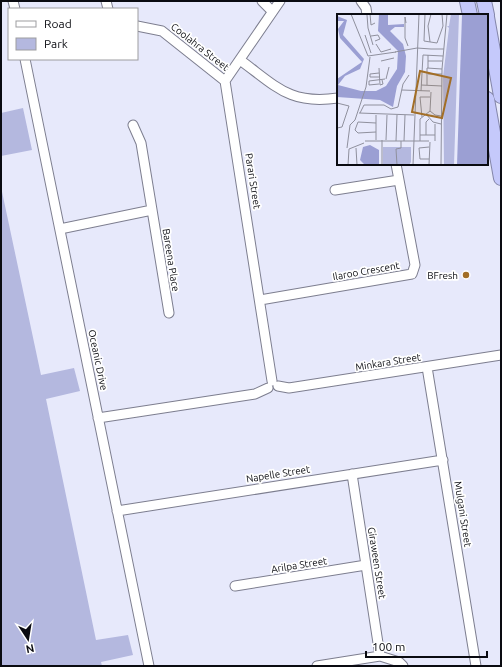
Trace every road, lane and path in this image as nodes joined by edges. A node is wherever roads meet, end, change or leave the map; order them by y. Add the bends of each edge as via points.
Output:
1 (262, 1) edge
2 (280, 1) edge
3 (361, 1) edge
4 (467, 1) edge
5 (484, 1) edge
6 (272, 10) junction
7 (367, 14) edge
8 (470, 14) edge
9 (487, 14) edge
10 (488, 22) edge
11 (138, 26) edge
12 (25, 60) edge
13 (240, 60) junction
14 (225, 81) junction
15 (501, 96) edge
16 (337, 98) edge
17 (488, 105) edge
18 (133, 125) dead end
19 (396, 165) edge
20 (501, 178) edge
21 (399, 180) junction
22 (335, 190) dead end
23 (152, 210) junction
24 (60, 229) junction
25 (260, 300) junction
26 (169, 313) dead end
27 (501, 355) edge
28 (428, 367) junction
29 (273, 385) junction
30 (98, 418) junction
31 (443, 460) junction
32 (352, 474) junction
33 (117, 511) junction
34 (366, 565) junction
35 (236, 586) dead end
36 (380, 656) junction
37 (149, 666) edge
38 (317, 666) edge
39 (403, 666) edge
40 (476, 666) edge

1 - 6 street
2 - 6 street
3 - 7 street
4 - 8 highway
5 - 9 highway
6 - 13 street
10 - 15 highway
11 - 14 street, Coolahra Street via 162,31
12 - 24 street, Oceanic Drive
13 - 14 street
13 - 16 street via 288,95 303,100
14 - 25 street, Parari Street
17 - 20 highway
18 - 23 street, Bareena Place via 141,143
19 - 21 street, Ilaroo Crescent
21 - 22 street
21 - 25 street, Ilaroo Crescent via 415,265 412,274
23 - 24 street
23 - 26 street, Bareena Place
24 - 30 street, Oceanic Drive
25 - 29 street, Parari Street
27 - 28 street, Minkara Street
28 - 29 street, Minkara Street via 289,388
28 - 31 street, Mulgani Street
29 - 30 street, Minkara Street via 255,394
30 - 33 street, Oceanic Drive
31 - 32 street, Napelle Street
31 - 40 street, Mulgani Street
32 - 33 street, Napelle Street
32 - 34 street, Giraween Street
33 - 37 street, Oceanic Drive
34 - 35 street, Arilpa Street
34 - 36 street, Giraween Street
36 - 38 street
36 - 39 street via 399,662

